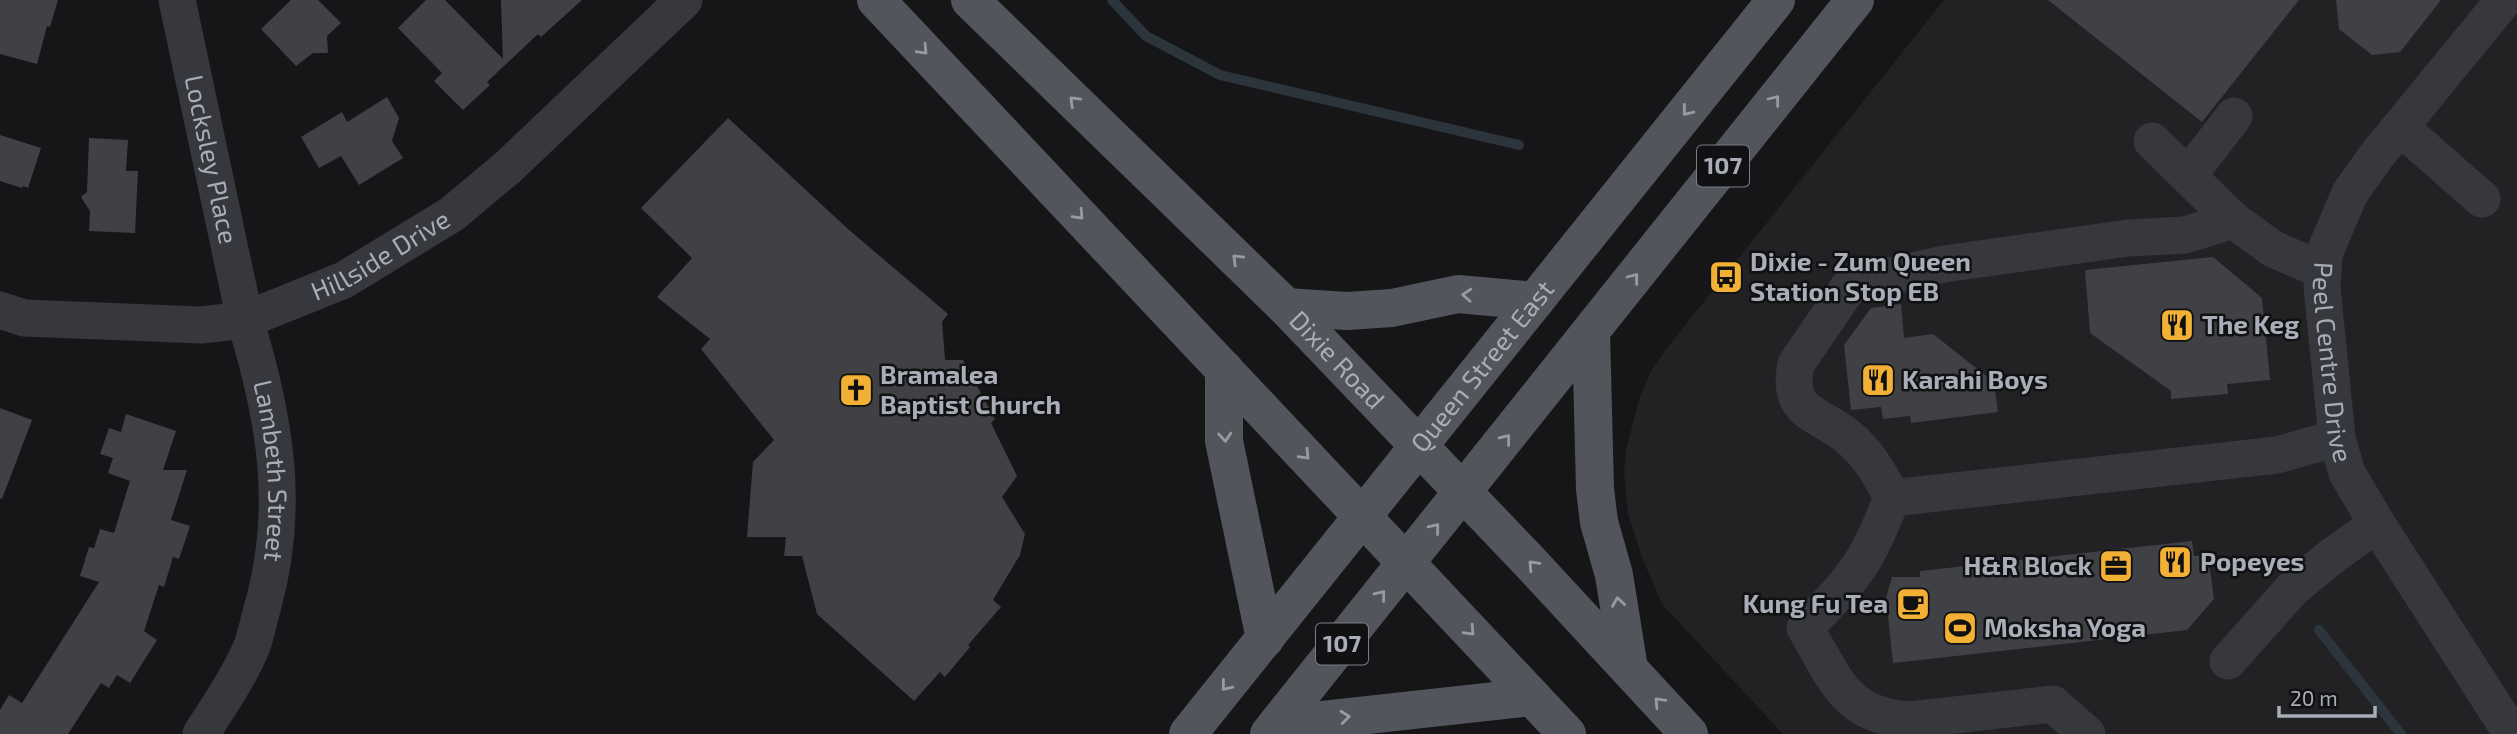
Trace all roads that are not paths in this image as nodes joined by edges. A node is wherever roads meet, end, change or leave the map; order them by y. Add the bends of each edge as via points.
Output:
1 (177, 0) edge
2 (684, 0) edge
3 (876, 0) edge
4 (970, 0) edge
5 (1776, 0) edge
6 (1855, 0) edge
7 (2504, 0) edge
8 (2234, 116) dead end
9 (2400, 127) junction
10 (2152, 141) dead end
11 (2188, 176) junction
12 (2482, 199) dead end
13 (2234, 220) junction
14 (2322, 270) junction
15 (1535, 301) junction
16 (1286, 307) junction
17 (0, 310) edge
18 (245, 320) junction
19 (1591, 332) junction
20 (1224, 369) junction
21 (2337, 438) junction
22 (1419, 446) junction
23 (1463, 492) junction
24 (1892, 498) junction
25 (1363, 517) junction
26 (2377, 524) junction
27 (1406, 563) junction
28 (1265, 639) junction
29 (2228, 661) dead end
30 (1629, 669) junction
31 (1532, 697) junction
32 (1910, 727) edge
33 (1273, 729) edge
34 (201, 734) edge
35 (1188, 734) edge
36 (1567, 734) edge
37 (1689, 734) edge
38 (2087, 734) edge
39 (2512, 734) edge

1 - 18 street, Locksley Place
2 - 18 street, Hillside Drive via 452,214 344,280
3 -> 20 main road
16 -> 4 main road, Dixie Road
5 -> 15 main road, Queen Street East / 107
19 -> 6 main road, 107
7 - 9 street, Peel Centre Drive
8 - 11 street
9 - 12 street
9 - 14 street, Peel Centre Drive via 2350,193
10 - 11 street
11 - 13 street
13 - 14 street via 2273,249
13 - 24 street via 2185,235 2128,238 1944,264 1850,285 1796,364 1793,379 1802,406 1847,436 1874,463
14 - 21 street, Peel Centre Drive
15 -> 16 main road via 1458,294 1392,309
15 - 22 main road, Queen Street East / 107
16 - 22 main road, Dixie Road
17 - 18 street, Hillside Drive via 24,318 133,323 201,325
18 - 34 street, Lambeth Street via 275,444 278,522 270,583 252,645
23 -> 19 main road, 107
30 -> 19 main road via 1614,575 1599,522
20 -> 25 main road
20 -> 28 main road via 1224,442
21 - 24 street via 2277,455
21 - 26 street, Peel Centre Drive via 2347,473
22 - 23 main road, Dixie Road
22 - 25 main road, Queen Street East / 107
27 -> 23 main road, 107
30 -> 23 main road, Dixie Road
24 - 32 street via 1864,559 1805,628 1846,697 1865,711
25 - 27 main road
25 - 28 main road, Queen Street East / 107
26 - 29 street via 2294,587
26 - 39 street, Peel Centre Drive
27 -> 31 main road
33 -> 27 main road, 107
28 -> 35 main road, Queen Street East / 107
37 -> 30 main road, Dixie Road
33 -> 31 main road
31 - 36 main road
32 - 38 street via 2053,704

